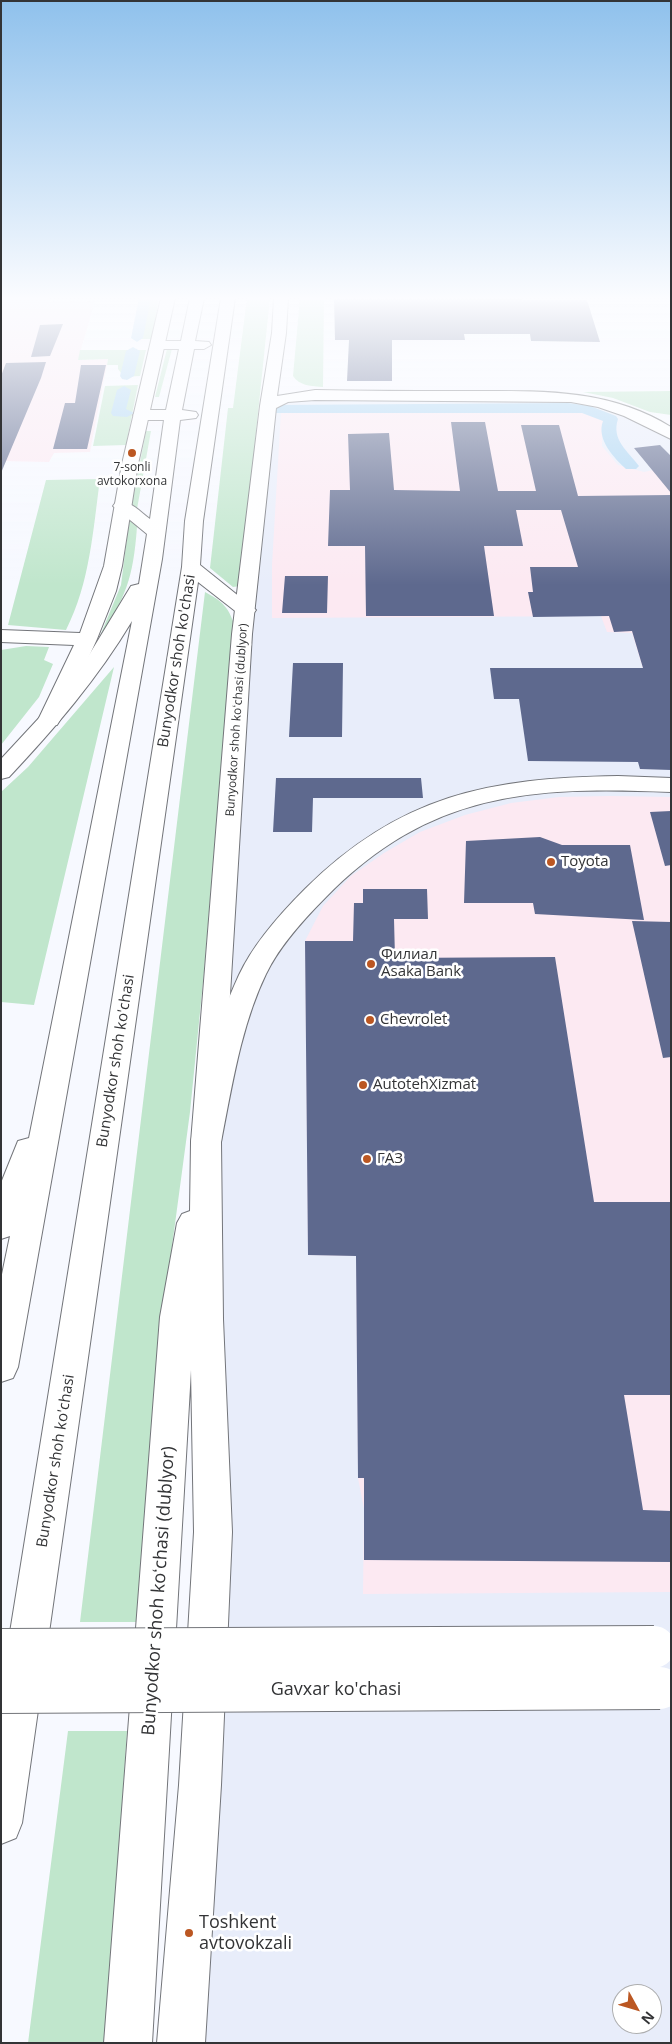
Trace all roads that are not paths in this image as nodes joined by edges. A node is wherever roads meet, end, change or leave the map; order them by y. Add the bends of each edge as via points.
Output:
1 (146, 393) edge
2 (177, 393) edge
3 (212, 393) edge
4 (270, 393) edge
5 (307, 393) edge
6 (315, 395) junction
7 (268, 406) junction
8 (141, 415) junction
9 (173, 415) junction
10 (209, 415) junction
11 (637, 415) junction
12 (671, 420) edge
13 (671, 434) edge
14 (122, 506) junction
15 (156, 532) junction
16 (153, 559) junction
17 (191, 567) junction
18 (246, 610) junction
19 (1, 636) edge
20 (87, 639) junction
21 (49, 720) junction
22 (1, 772) edge
23 (671, 785) edge
24 (57, 1072) junction
25 (206, 1142) junction
26 (1, 1226) edge
27 (1, 1368) edge
28 (662, 1648) edge
29 (1, 1650) edge
30 (666, 1688) edge
31 (1, 1692) edge
32 (1, 1823) edge
33 (128, 2043) edge
34 (181, 2043) edge

1 - 8 main road
2 - 9 main road
3 - 10 main road, Bunyodkor shoh ko'chasi
4 - 7 main road, Bunyodkor shoh koʻchasi (dublyor)
5 - 6 main road
6 - 7 main road via 285,398
6 - 11 main road via 555,396 598,402
7 - 18 main road, Bunyodkor shoh koʻchasi (dublyor)
8 - 9 main road
8 - 14 main road
9 - 10 main road
9 - 15 main road
10 - 17 main road, Bunyodkor shoh ko'chasi
11 - 12 main road
11 - 13 main road
14 - 15 main road
14 - 20 main road via 113,566
15 - 16 main road
16 - 21 main road via 99,660
16 - 24 main road
17 - 18 main road
17 - 32 main road, Bunyodkor shoh ko'chasi
18 - 25 main road, Bunyodkor shoh koʻchasi (dublyor)
19 - 20 main road
20 - 21 main road
21 - 22 main road
23 - 25 main road via 540,784 488,792 444,805 399,827 359,854 324,881 286,925 252,973 230,1030
24 - 26 main road
24 - 27 main road
25 - 33 main road, Bunyodkor shoh koʻchasi (dublyor) via 177,1317
25 - 34 main road, Bunyodkor shoh koʻchasi (dublyor) via 206,1319 213,1532 200,1795
28 - 29 main road, bridge
30 - 31 main road, Gavxar ko'chasi, bridge

